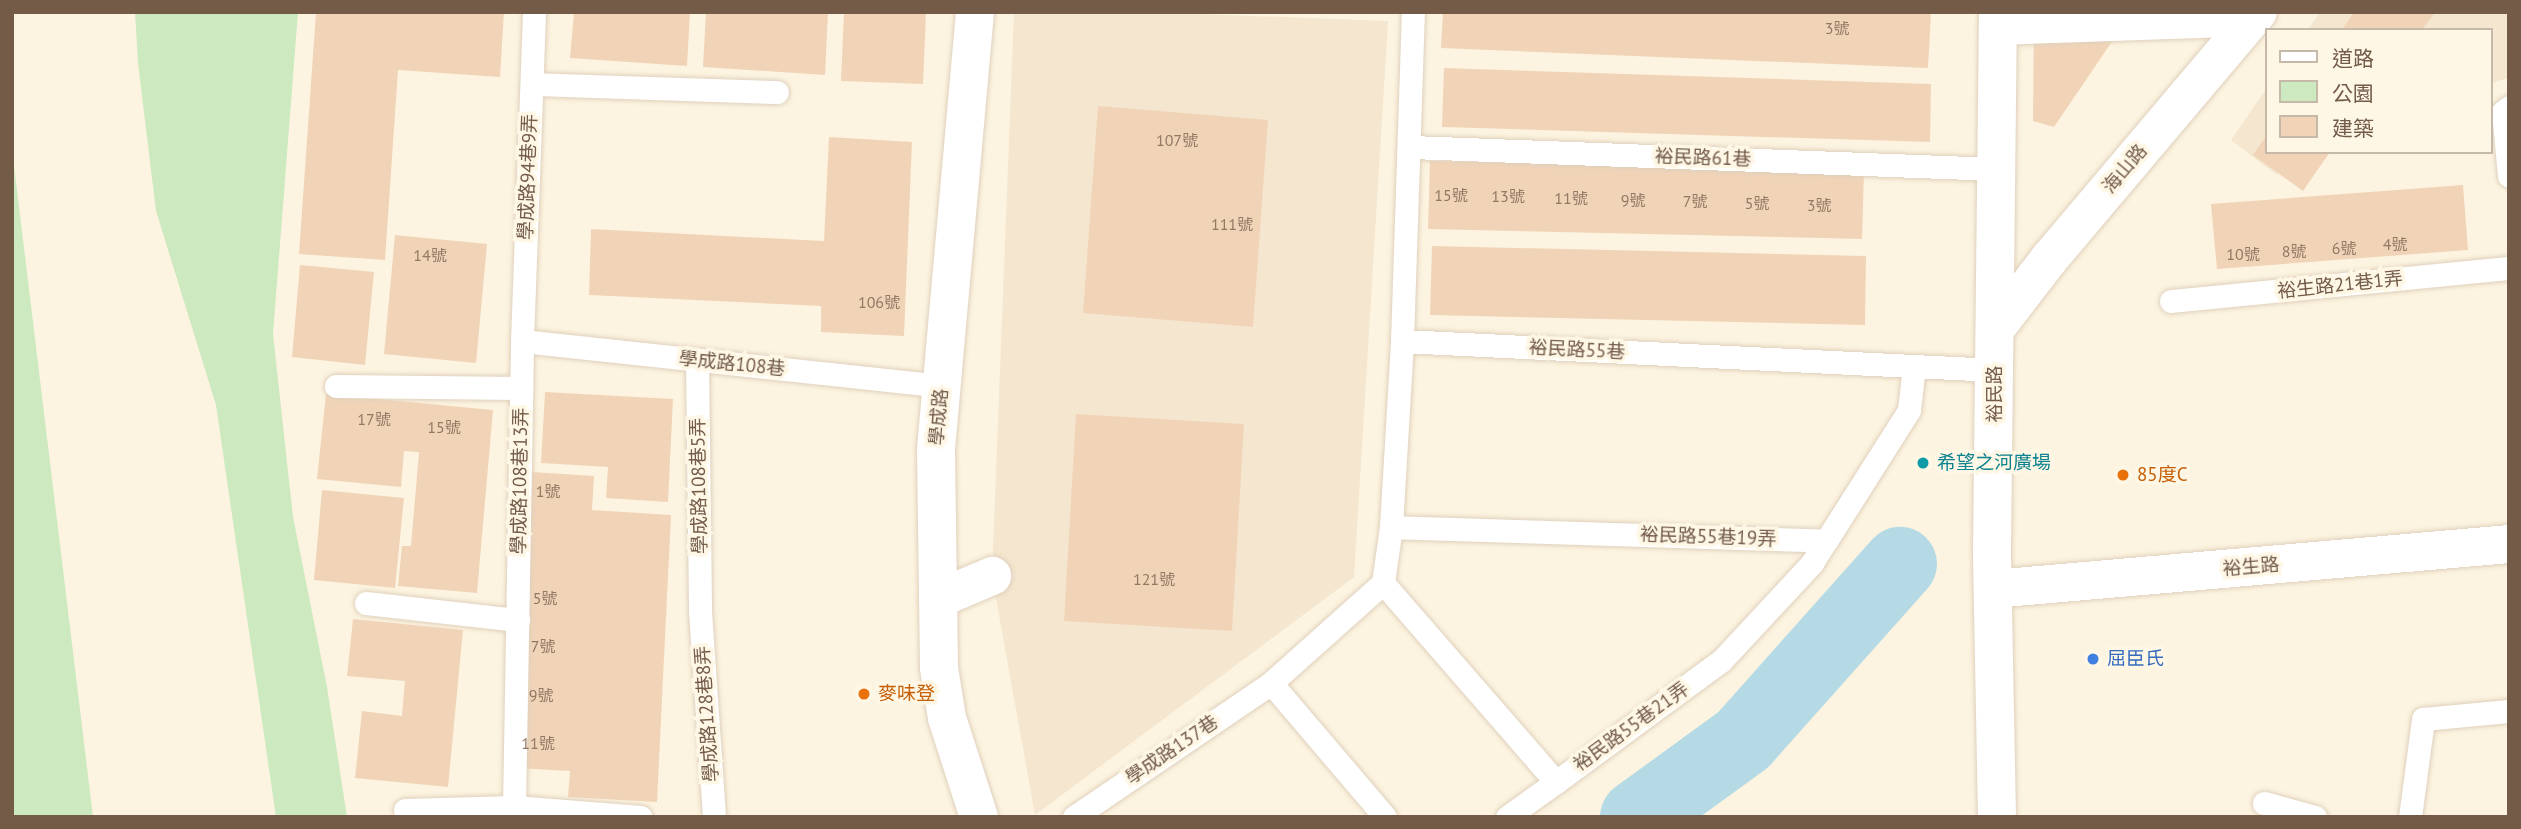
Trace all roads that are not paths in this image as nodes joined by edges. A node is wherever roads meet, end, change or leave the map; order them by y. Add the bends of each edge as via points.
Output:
1 (534, 12) edge
2 (975, 12) edge
3 (1413, 12) edge
4 (2255, 15) edge
5 (1998, 19) edge
6 (531, 85) junction
7 (777, 92) dead end
8 (2509, 107) edge
9 (1410, 147) junction
10 (1996, 169) junction
11 (2509, 176) edge
12 (2509, 268) edge
13 (2171, 301) dead end
14 (1996, 328) junction
15 (522, 341) junction
16 (1402, 341) junction
17 (697, 360) junction
18 (1914, 366) junction
19 (1995, 370) junction
20 (336, 386) dead end
21 (942, 386) junction
22 (521, 388) junction
23 (1391, 527) junction
24 (1826, 541) junction
25 (2509, 544) edge
26 (992, 576) dead end
27 (1383, 583) junction
28 (1993, 589) junction
29 (938, 599) junction
30 (366, 603) dead end
31 (700, 611) joint
32 (518, 620) junction
33 (1271, 683) junction
34 (2509, 711) edge
35 (1556, 782) junction
36 (2264, 803) dead end
37 (514, 807) junction
38 (405, 810) dead end
39 (548, 813) edge
40 (641, 817) edge
41 (714, 817) edge
42 (979, 817) edge
43 (1074, 817) edge
44 (1385, 817) edge
45 (1507, 817) edge
46 (1997, 817) edge
47 (2315, 817) edge
48 (2410, 817) edge

1 - 6 lane, 學成路94巷9弄
2 - 21 street, 學成路
3 - 9 lane
4 - 5 street
4 - 14 street, 海山路
5 - 10 street, 裕民路
6 - 7 lane
6 - 15 lane, 學成路94巷9弄
8 - 11 lane via 2503,113
9 - 10 lane, 裕民路61巷
9 - 16 lane
10 - 14 street, 裕民路
12 - 13 lane, 裕生路21巷1弄
14 - 19 street, 裕民路
15 - 17 lane, 學成路108巷
15 - 22 lane, 學成路108巷13弄
16 - 18 lane, 裕民路55巷
16 - 23 lane
17 - 21 lane, 學成路108巷
17 - 31 lane, 學成路108巷5弄
18 - 19 lane, 裕民路55巷
18 - 24 lane via 1909,410
19 - 28 street, 裕民路
20 - 22 lane
21 - 29 street, 學成路 via 936,451
22 - 32 lane, 學成路108巷13弄
23 - 24 lane, 裕民路55巷19弄
23 - 27 lane
24 - 35 lane, 裕民路55巷21弄 via 1812,563 1721,661
25 - 28 street, 裕生路
26 - 29 street
27 - 33 lane, 學成路137巷
27 - 35 lane, 裕民路55巷21弄
28 - 46 street, 裕民路
29 - 42 street, 學成路 via 939,668 947,718
30 - 32 lane
31 - 41 lane, 學成路128巷8弄
32 - 37 lane, 學成路108巷13弄
33 - 43 lane, 學成路137巷
33 - 44 lane
34 - 48 lane via 2423,719
35 - 45 lane
36 - 47 lane
37 - 38 lane
37 - 39 lane
39 - 40 lane

